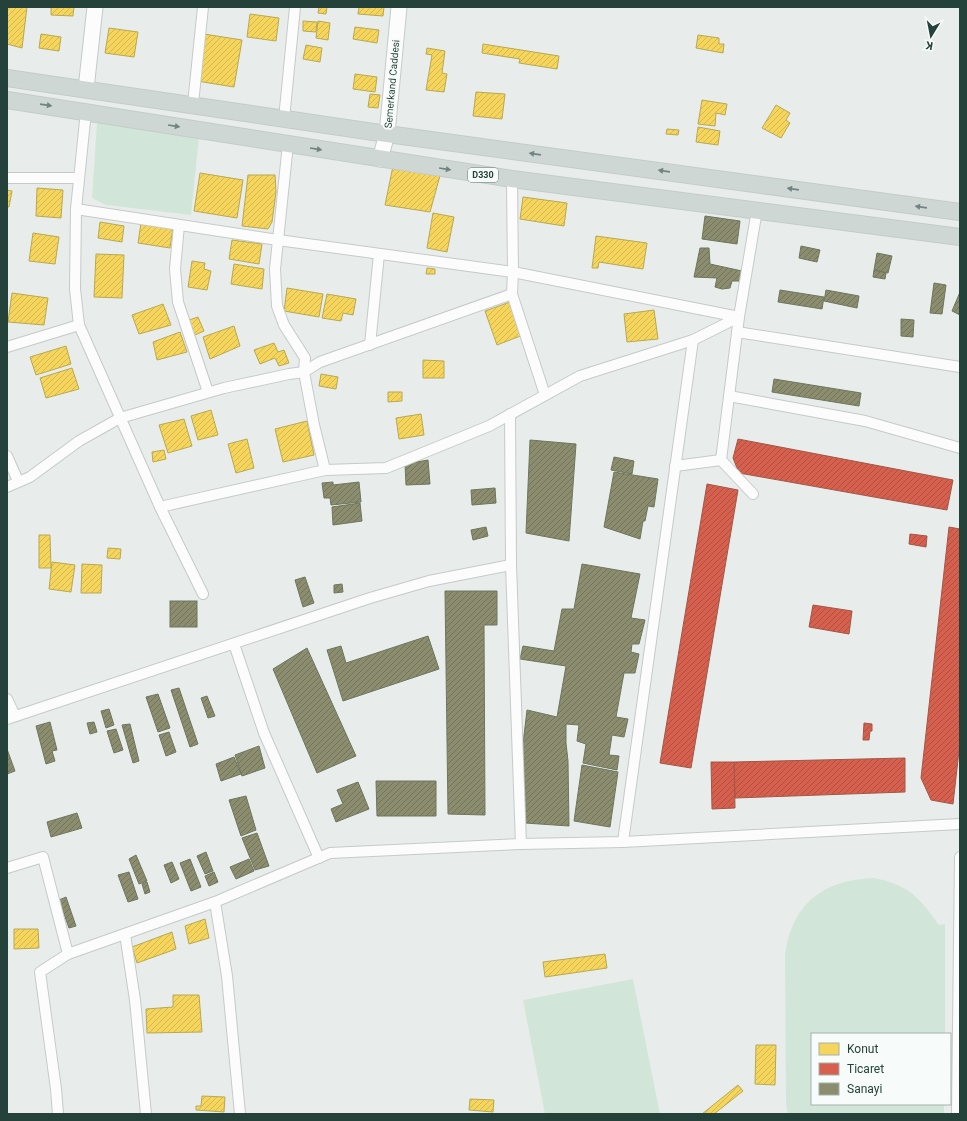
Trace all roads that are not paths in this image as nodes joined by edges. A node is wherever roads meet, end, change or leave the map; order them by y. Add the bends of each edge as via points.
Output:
1 (95, 7) edge
2 (203, 7) edge
3 (294, 7) edge
4 (399, 7) edge
5 (7, 78) edge
6 (86, 89) junction
7 (7, 100) edge
8 (193, 104) junction
9 (86, 111) junction
10 (284, 119) junction
11 (388, 134) junction
12 (288, 144) junction
13 (380, 159) junction
14 (7, 178) edge
15 (79, 178) junction
16 (512, 179) junction
17 (76, 209) junction
18 (757, 210) junction
19 (960, 212) edge
20 (179, 225) junction
21 (960, 237) edge
22 (278, 240) junction
23 (379, 254) junction
24 (513, 272) junction
25 (512, 294) junction
26 (739, 316) junction
27 (79, 325) junction
28 (737, 332) junction
29 (693, 340) junction
30 (370, 345) junction
31 (7, 347) edge
32 (960, 366) edge
33 (304, 372) junction
34 (208, 392) junction
35 (545, 395) junction
36 (729, 396) junction
37 (510, 414) junction
38 (120, 418) junction
39 (960, 448) edge
40 (7, 456) edge
41 (721, 460) junction
42 (675, 466) junction
43 (325, 470) junction
44 (18, 481) junction
45 (7, 487) edge
46 (753, 494) dead end
47 (160, 507) junction
48 (511, 565) junction
49 (202, 594) dead end
50 (234, 644) junction
51 (7, 699) edge
52 (11, 717) edge
53 (960, 824) edge
54 (623, 842) junction
55 (521, 844) junction
56 (960, 857) edge
57 (319, 858) junction
58 (7, 868) edge
59 (215, 902) junction
60 (125, 934) junction
61 (68, 954) junction
62 (58, 1114) edge
63 (146, 1114) edge
64 (240, 1114) edge
65 (957, 1114) edge

1 - 6 street
2 - 8 street
3 - 10 street
4 - 11 street, Semerkand Caddesi
5 - 6 main road
6 - 8 main road
7 -> 9 main road, D330
8 - 10 main road
9 -> 12 main road, D330
9 - 15 street
10 - 11 main road
11 - 13 street, Semerkand Caddesi
19 -> 11 main road
12 -> 13 main road, D330
12 - 22 street
13 -> 16 main road, D330
14 - 15 street
15 - 17 street
16 - 18 main road, D330
16 - 24 street
17 - 20 street
17 - 27 street via 75,289
18 - 21 main road, D330
18 - 26 street
20 - 22 street
20 - 34 street via 175,268 178,302
22 - 23 street
22 - 33 street via 275,269 278,306 284,325 305,358
23 - 24 street
23 - 30 street
24 - 25 street
24 - 26 street
25 - 30 street
25 - 35 street
26 - 28 street
26 - 29 street
27 - 31 street
27 - 38 street
28 - 32 street
28 - 36 street
29 - 35 street via 580,376
29 - 42 street
30 - 33 street via 320,362
33 - 34 street
33 - 43 street
34 - 38 street
35 - 37 street
36 - 39 street via 865,420
36 - 41 street
37 - 43 street via 489,426 386,468
37 - 48 street
38 - 44 street via 78,441 30,477
38 - 47 street
40 - 44 street
41 - 42 street
41 - 46 street
42 - 54 street
43 - 47 street
44 - 45 street
47 - 49 street
48 - 50 street via 429,581
48 - 55 street
50 - 52 street
50 - 57 street via 264,733
51 - 52 street
53 - 54 street
54 - 55 street
55 - 57 street via 330,853
56 - 65 street
57 - 59 street
58 - 61 street via 43,857
59 - 60 street
59 - 64 street via 227,976
60 - 61 street
60 - 63 street via 135,1000
61 - 62 street via 40,972

